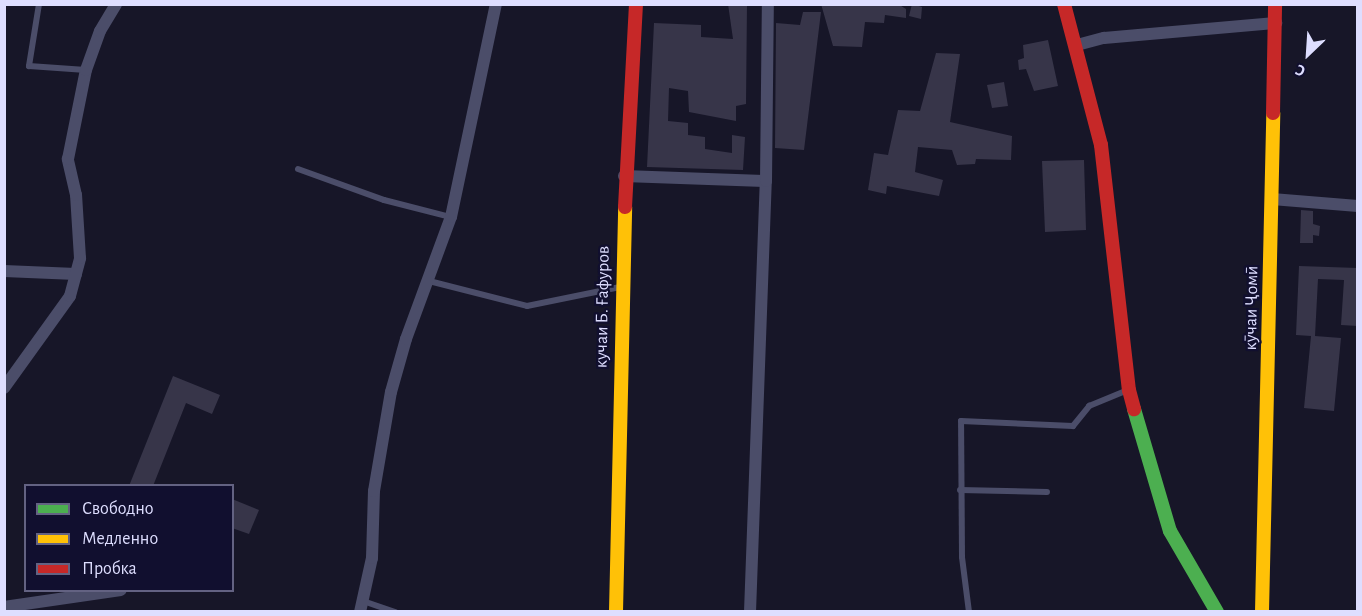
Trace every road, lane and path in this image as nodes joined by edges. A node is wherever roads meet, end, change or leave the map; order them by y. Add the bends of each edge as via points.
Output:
1 (39, 4) edge
2 (116, 4) edge
3 (496, 4) edge
4 (636, 4) edge
5 (768, 4) edge
6 (1065, 4) edge
7 (1275, 4) edge
8 (1276, 23) junction
9 (1077, 45) junction
10 (86, 70) junction
11 (298, 170) dead end
12 (624, 176) junction
13 (766, 181) junction
14 (1272, 199) junction
15 (1358, 206) edge
16 (451, 217) junction
17 (4, 271) edge
18 (76, 274) junction
19 (429, 281) junction
20 (621, 287) junction
21 (4, 388) edge
22 (1128, 390) junction
23 (960, 490) junction
24 (1047, 492) dead end
25 (114, 592) edge
26 (362, 606) edge
27 (4, 607) edge
28 (395, 612) edge
29 (616, 612) edge
30 (750, 612) edge
31 (969, 612) edge
32 (1217, 612) edge
33 (1262, 612) edge

1 - 10 lane via 29,66
2 - 10 street via 100,31
3 - 16 street
4 - 12 street, кучаи Б. Ғафуров
5 - 13 street
6 - 9 street
7 - 8 street, кӯчаи Ҷомӣ
8 - 9 street via 1104,38
8 - 14 street, кӯчаи Ҷомӣ
9 - 22 street via 1101,145
10 - 18 street via 68,159 76,195 80,258
11 - 16 lane via 384,200
12 - 13 street
12 - 20 street, кучаи Б. Ғафуров
13 - 30 street
14 - 15 street
14 - 33 street, кӯчаи Ҷомӣ
16 - 19 street
17 - 18 street
18 - 21 street via 70,296
19 - 20 lane via 527,306
19 - 26 street via 406,339 379,449 372,558
20 - 29 street, кучаи Б. Ғафуров
22 - 23 lane via 1089,406 1073,426 961,422
22 - 32 street via 1170,531
23 - 24 lane
23 - 31 lane
25 - 27 street
26 - 28 lane

